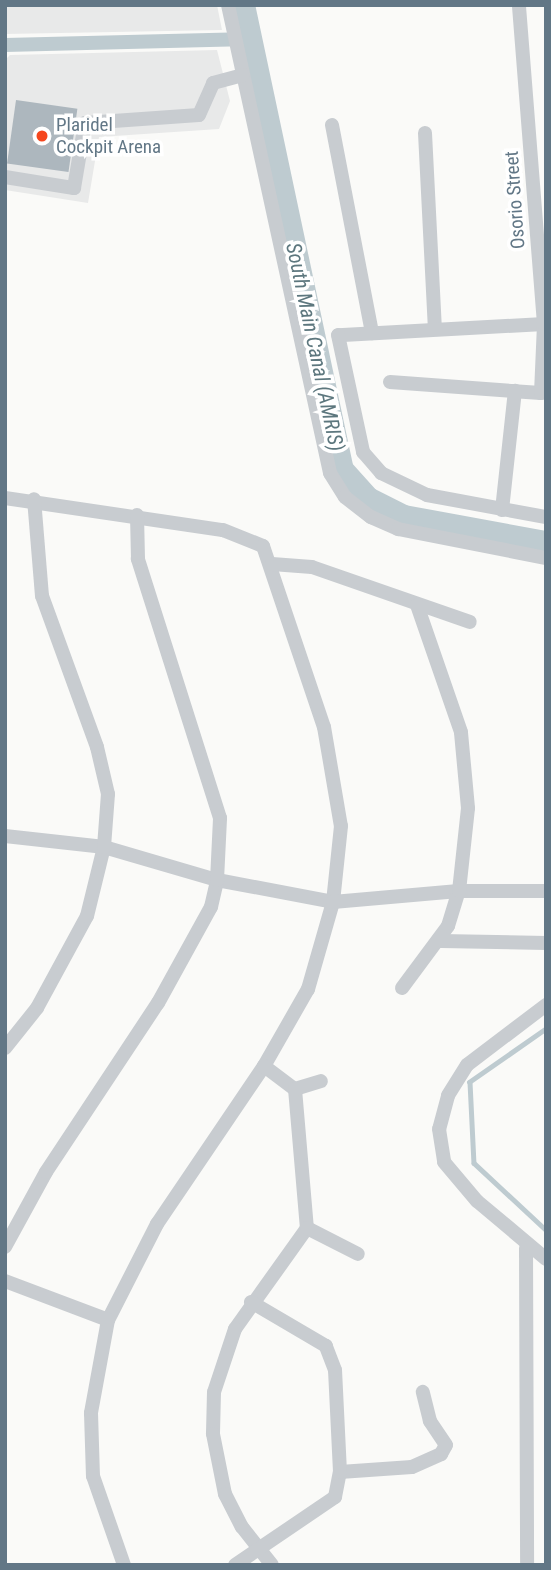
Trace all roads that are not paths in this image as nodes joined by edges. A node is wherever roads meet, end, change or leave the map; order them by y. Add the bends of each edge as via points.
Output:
1 (228, 5) edge
2 (520, 5) edge
3 (243, 75) junction
4 (332, 125) dead end
5 (425, 133) dead end
6 (5, 177) edge
7 (544, 324) junction
8 (435, 329) junction
9 (373, 333) junction
10 (545, 342) edge
11 (390, 382) dead end
12 (515, 391) junction
13 (5, 498) edge
14 (34, 499) junction
15 (502, 510) junction
16 (137, 516) junction
17 (546, 517) edge
18 (546, 558) edge
19 (272, 564) junction
20 (417, 605) junction
21 (470, 622) dead end
22 (5, 836) edge
23 (104, 847) junction
24 (217, 880) junction
25 (459, 891) junction
26 (546, 891) edge
27 (332, 902) junction
28 (441, 941) junction
29 (545, 946) edge
30 (402, 988) dead end
31 (546, 1004) edge
32 (5, 1048) edge
33 (264, 1066) junction
34 (321, 1081) dead end
35 (295, 1089) junction
36 (307, 1228) junction
37 (5, 1247) edge
38 (526, 1248) junction
39 (358, 1254) dead end
40 (546, 1259) edge
41 (5, 1282) edge
42 (251, 1302) junction
43 (108, 1320) junction
44 (423, 1392) dead end
45 (340, 1472) junction
46 (257, 1550) junction
47 (124, 1565) edge
48 (234, 1565) edge
49 (272, 1565) edge
50 (527, 1565) edge

1 - 3 street
2 - 7 street, Osorio Street
3 - 6 street via 213,83 199,115 85,123 74,188
3 - 18 street via 330,473 345,497 371,517 398,529
4 - 9 street
5 - 8 street
7 - 8 street
7 - 10 street, Osorio Street
8 - 9 street
9 - 15 street via 338,335 363,452 399,486
10 - 12 street, Osorio Street via 541,393
11 - 12 street
12 - 15 street
13 - 14 street
14 - 16 street
14 - 23 street via 42,596 97,747 107,794
15 - 17 street
16 - 19 street via 252,538
16 - 24 street via 138,559 220,818
19 - 20 street via 312,568
19 - 27 street via 324,727 336,785 341,826
20 - 21 street
20 - 25 street via 461,732 468,808
22 - 23 street
23 - 24 street
23 - 32 street via 87,916 37,1008
24 - 27 street
24 - 37 street via 211,907 158,1003 46,1172
25 - 26 street
25 - 27 street
25 - 28 street
27 - 33 street via 308,989
28 - 29 street
28 - 30 street
31 - 38 street via 467,1065 448,1096 439,1129 444,1162
33 - 35 street
33 - 43 street via 157,1224
34 - 35 street
35 - 36 street
36 - 39 street
36 - 42 street
38 - 40 street
38 - 50 street
41 - 43 street
42 - 45 street via 326,1346 335,1370
42 - 46 street via 223,1360 214,1392 213,1434 225,1494
43 - 47 street via 90,1413 93,1476
44 - 45 street via 430,1421 446,1445 441,1454 412,1467
45 - 46 street via 335,1497
46 - 48 street
46 - 49 street

